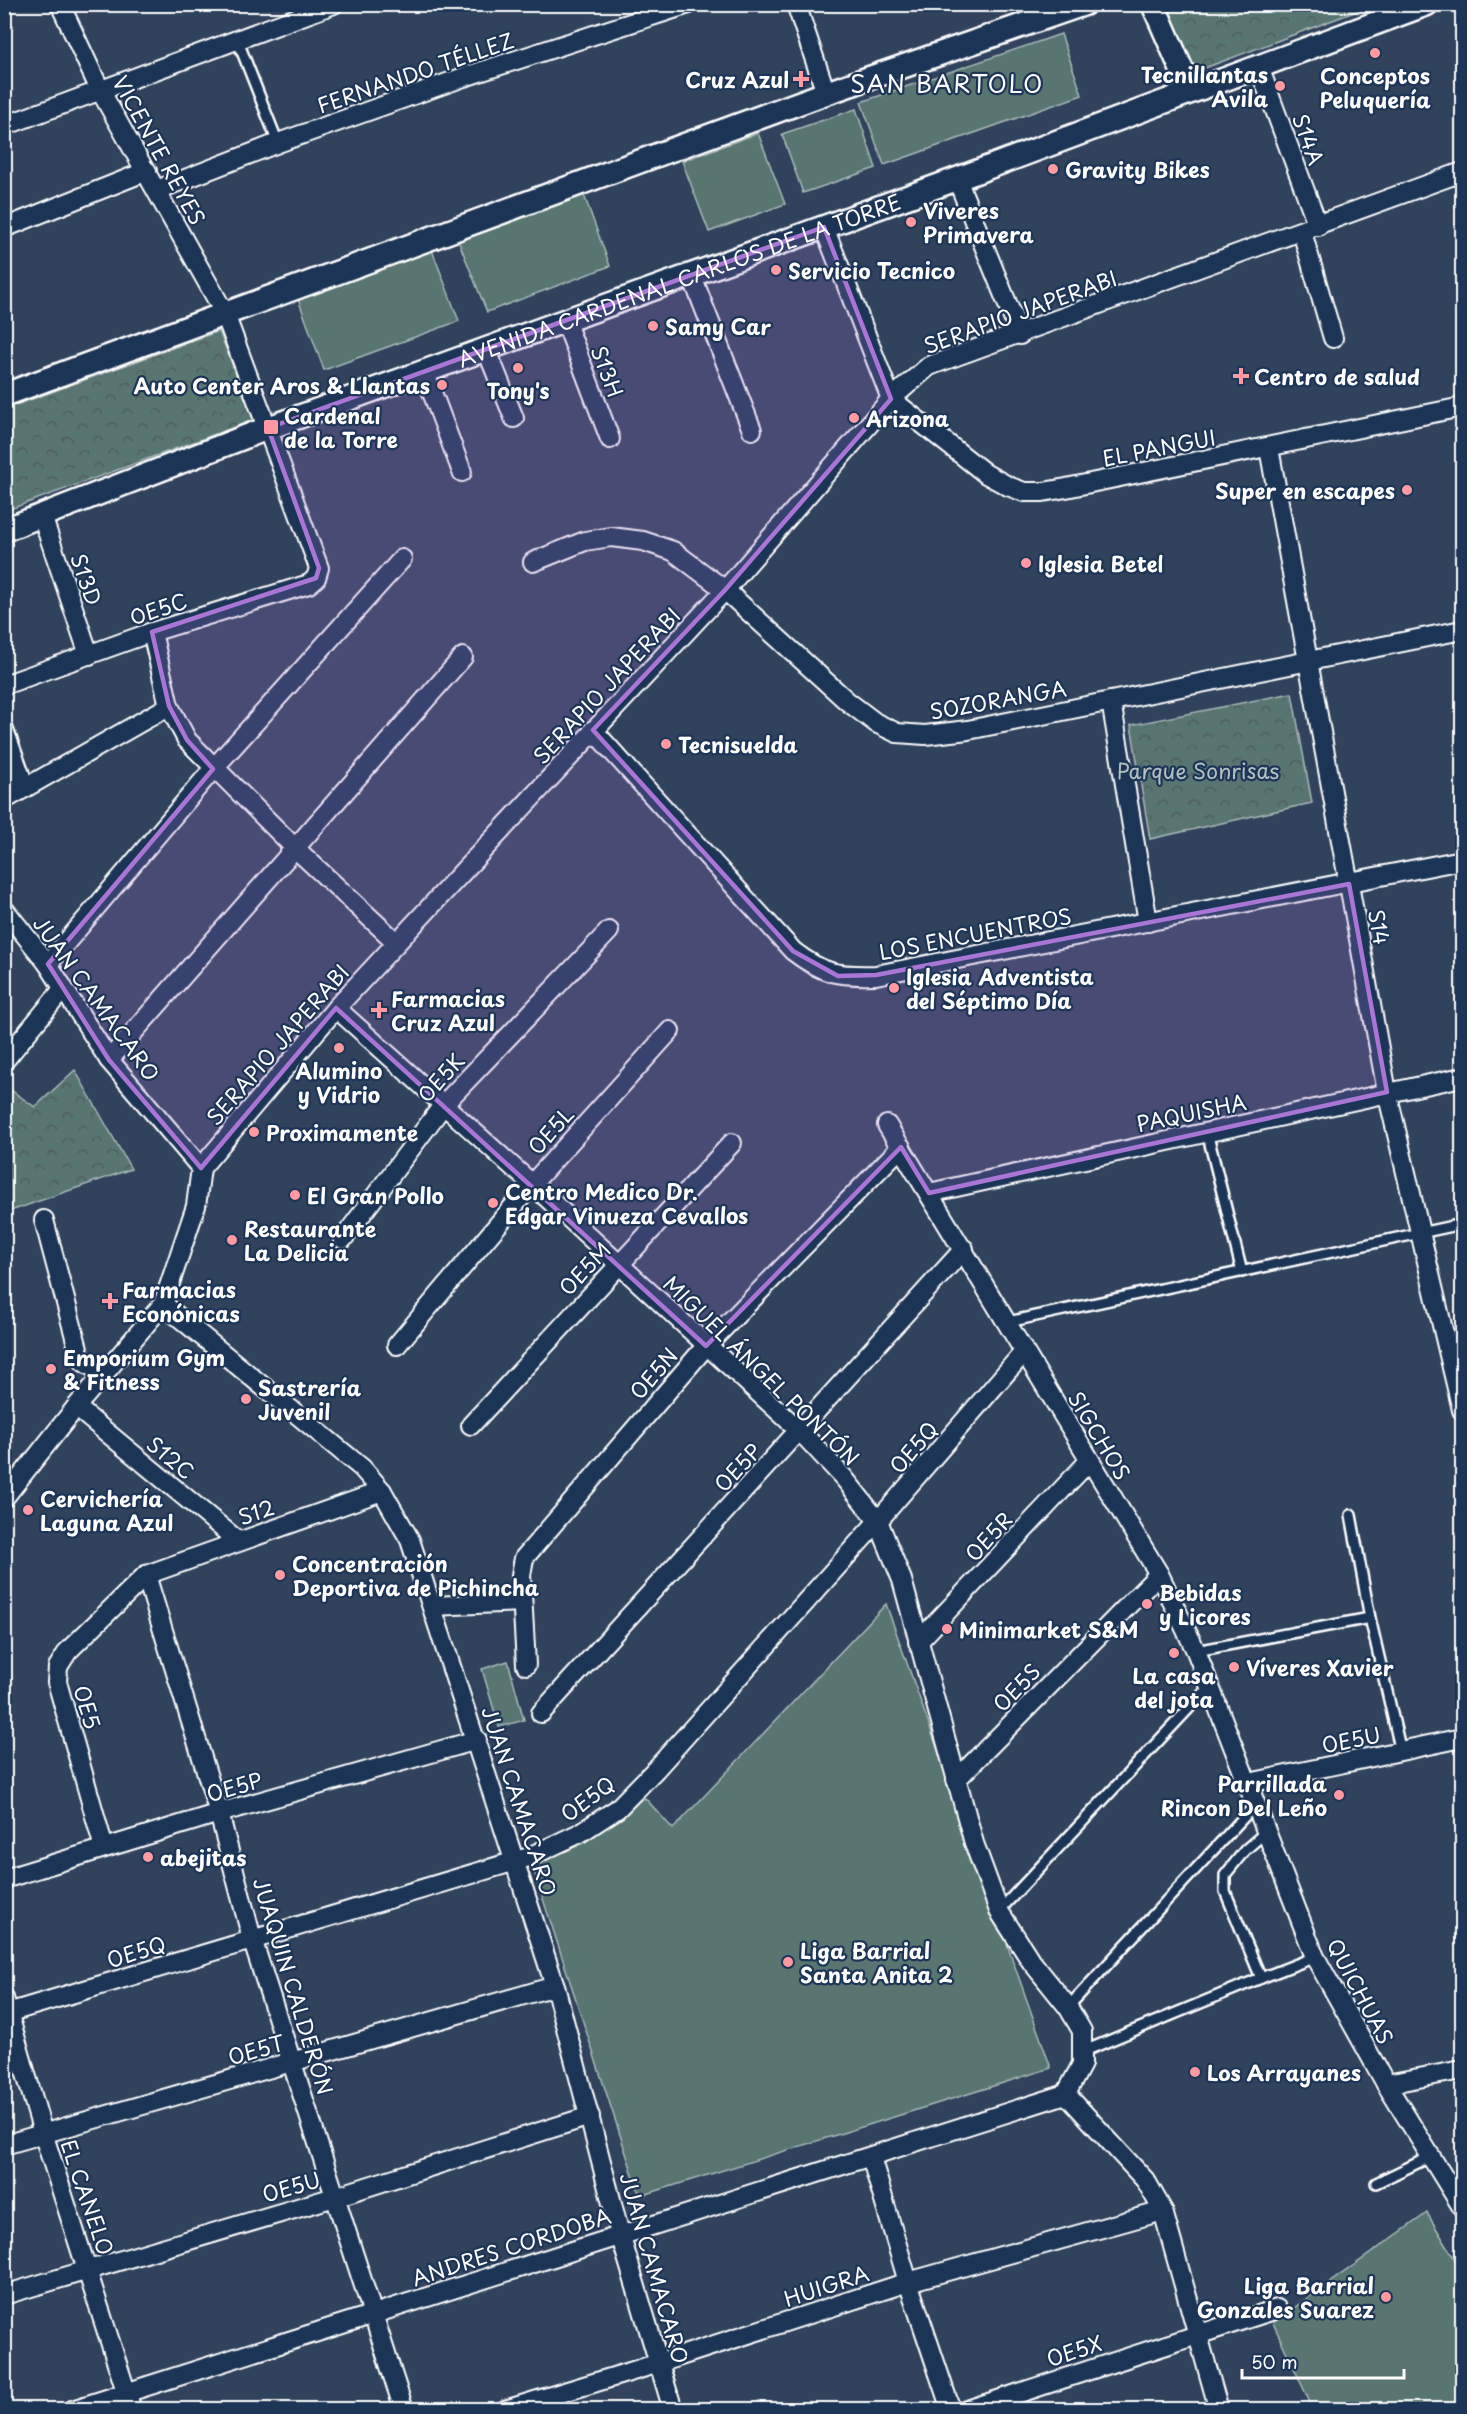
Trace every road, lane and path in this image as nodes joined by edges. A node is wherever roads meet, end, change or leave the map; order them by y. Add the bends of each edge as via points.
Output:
1 (60, 4) edge
2 (334, 4) edge
3 (689, 4) edge
4 (796, 4) edge
5 (1084, 4) edge
6 (1153, 4) edge
7 (1427, 4) edge
8 (649, 11) edge
9 (237, 39) junction
10 (1259, 67) junction
11 (100, 90) junction
12 (1191, 91) junction
13 (826, 93) junction
14 (4, 126) edge
15 (278, 143) junction
16 (147, 171) junction
17 (1462, 172) edge
18 (957, 179) junction
19 (158, 190) junction
20 (824, 227) junction
21 (4, 228) edge
22 (1310, 229) junction
23 (691, 274) junction
24 (225, 314) junction
25 (564, 320) junction
26 (1020, 335) junction
27 (1333, 338) dead end
28 (486, 348) junction
29 (424, 371) junction
30 (4, 395) edge
31 (891, 399) junction
32 (1462, 407) edge
33 (513, 418) dead end
34 (268, 428) junction
35 (752, 430) dead end
36 (610, 438) dead end
37 (1269, 448) junction
38 (462, 472) dead end
39 (42, 516) junction
40 (4, 530) edge
41 (402, 559) dead end
42 (533, 562) dead end
43 (725, 591) junction
44 (1462, 630) edge
45 (152, 632) junction
46 (89, 655) junction
47 (463, 657) dead end
48 (1306, 660) junction
49 (4, 685) edge
50 (1111, 701) junction
51 (169, 706) junction
52 (4, 730) edge
53 (593, 730) junction
54 (213, 769) junction
55 (25, 788) junction
56 (4, 800) edge
57 (296, 849) junction
58 (1462, 860) edge
59 (1349, 884) junction
60 (4, 909) edge
61 (1148, 922) junction
62 (609, 931) dead end
63 (396, 942) junction
64 (48, 964) junction
65 (63, 989) junction
66 (336, 1008) junction
67 (670, 1031) dead end
68 (109, 1060) junction
69 (4, 1061) edge
70 (1462, 1077) edge
71 (1387, 1092) junction
72 (444, 1104) junction
73 (887, 1125) dead end
74 (1207, 1132) junction
75 (732, 1143) dead end
76 (901, 1147) junction
77 (201, 1168) junction
78 (532, 1184) junction
79 (929, 1193) junction
80 (44, 1220) dead end
81 (1462, 1224) edge
82 (1421, 1233) junction
83 (343, 1239) dead end
84 (964, 1249) junction
85 (618, 1264) junction
86 (1242, 1272) junction
87 (163, 1304) junction
88 (1008, 1322) junction
89 (397, 1346) dead end
90 (706, 1346) junction
91 (1024, 1352) junction
92 (104, 1374) junction
93 (76, 1407) junction
94 (1462, 1410) edge
95 (471, 1425) dead end
96 (800, 1431) junction
97 (1089, 1461) junction
98 (382, 1491) junction
99 (4, 1498) edge
100 (1351, 1515) dead end
101 (878, 1521) junction
102 (238, 1541) junction
103 (1159, 1574) junction
104 (146, 1575) junction
105 (522, 1602) junction
106 (432, 1606) junction
107 (1370, 1618) junction
108 (918, 1642) junction
109 (1196, 1651) junction
110 (526, 1665) dead end
111 (1210, 1686) junction
112 (541, 1713) dead end
113 (1462, 1738) edge
114 (477, 1740) junction
115 (1401, 1752) junction
116 (956, 1780) junction
117 (1249, 1783) junction
118 (1257, 1803) junction
119 (219, 1813) junction
120 (1268, 1832) junction
121 (104, 1848) junction
122 (516, 1860) junction
123 (4, 1879) edge
124 (999, 1911) junction
125 (252, 1939) junction
126 (1315, 1957) junction
127 (1261, 1978) junction
128 (555, 1986) junction
129 (1068, 2007) junction
130 (6, 2008) edge
131 (1082, 2052) junction
132 (292, 2062) junction
133 (1462, 2070) edge
134 (1386, 2084) junction
135 (1066, 2094) junction
136 (590, 2116) junction
137 (43, 2133) junction
138 (4, 2145) edge
139 (1432, 2156) junction
140 (871, 2157) junction
141 (1376, 2183) dead end
142 (338, 2196) junction
143 (1462, 2206) edge
144 (1163, 2211) junction
145 (620, 2234) junction
146 (89, 2270) junction
147 (908, 2282) junction
148 (4, 2295) edge
149 (1277, 2309) dead end
150 (374, 2314) junction
151 (1196, 2333) junction
152 (659, 2363) junction
153 (130, 2401) edge
154 (72, 2409) edge
155 (404, 2409) edge
156 (505, 2409) edge
157 (673, 2409) edge
158 (951, 2409) edge
159 (967, 2409) edge
160 (1219, 2409) edge

1 - 11 street, VICENTE REYES
2 - 9 street
3 - 8 street, FERNANDO TÉLLEZ
4 - 13 street
5 - 13 street
6 - 12 street
7 - 10 street, AVENIDA CARDENAL CARLOS DE LA TORRE
8 - 15 street, FERNANDO TÉLLEZ
9 - 11 street
9 - 15 lane
10 - 12 street, AVENIDA CARDENAL CARLOS DE LA TORRE
10 - 22 street, S14A
11 - 14 street
11 - 16 street, VICENTE REYES
12 - 18 street, AVENIDA CARDENAL CARLOS DE LA TORRE
13 - 24 street
15 - 19 street, FERNANDO TÉLLEZ
16 - 19 street, VICENTE REYES
16 - 21 street
17 - 22 street, SERAPIO JAPERABI
18 - 20 street, AVENIDA CARDENAL CARLOS DE LA TORRE
18 - 26 street
19 - 24 street, VICENTE REYES
20 - 23 street, AVENIDA CARDENAL CARLOS DE LA TORRE
20 - 31 street
22 - 26 street, SERAPIO JAPERABI
22 - 27 street, S14A
23 - 25 street, AVENIDA CARDENAL CARLOS DE LA TORRE
23 - 35 street
24 - 30 street
24 - 34 street
25 - 28 street, AVENIDA CARDENAL CARLOS DE LA TORRE
25 - 36 street, S13H
26 - 31 street, SERAPIO JAPERABI via 930,366
28 - 29 street, AVENIDA CARDENAL CARLOS DE LA TORRE
28 - 33 street
29 - 34 street, AVENIDA CARDENAL CARLOS DE LA TORRE
29 - 38 street
31 - 37 street, EL PANGUI via 987,474 1024,492 1043,492
31 - 43 street, SERAPIO JAPERABI
32 - 37 street, EL PANGUI
34 - 39 street, AVENIDA CARDENAL CARLOS DE LA TORRE
34 - 45 street, OE5C via 319,568 316,578 309,584
37 - 48 street, S14
39 - 40 street, AVENIDA CARDENAL CARLOS DE LA TORRE
39 - 46 street, S13D
41 - 54 street
42 - 43 street, SOZORANGA via 585,541 611,537 643,540 673,551
43 - 50 street, SOZORANGA via 847,701 897,733 925,735 968,730
43 - 53 street, SERAPIO JAPERABI
44 - 48 street, SOZORANGA
45 - 46 street, OE5C
45 - 51 street
46 - 49 street, OE5C
47 - 57 street
48 - 50 street, SOZORANGA
48 - 59 street, S14
50 - 61 street
51 - 54 street via 187,740
51 - 55 street
52 - 55 street
53 - 61 street, LOS ENCUENTROS via 793,951 813,967 838,976 876,975
53 - 63 street, SERAPIO JAPERABI
54 - 57 street
54 - 64 street
55 - 56 street
57 - 63 street
57 - 68 street
58 - 59 street, LOS ENCUENTROS
59 - 61 street, LOS ENCUENTROS
59 - 71 street, S14
60 - 64 street, JUAN CAMACARO
62 - 72 street, OE5K
63 - 66 street, SERAPIO JAPERABI
64 - 65 street, JUAN CAMACARO
65 - 68 street, JUAN CAMACARO
65 - 69 street
66 - 72 street, MIGUEL ÁNGEL PONTÓN
66 - 77 street, SERAPIO JAPERABI
67 - 78 street, OE5L
68 - 77 street, JUAN CAMACARO
70 - 71 street, PAQUISHA
71 - 74 street, PAQUISHA
71 - 82 street, S14
72 - 78 street, MIGUEL ÁNGEL PONTÓN
72 - 83 street, OE5K
73 - 76 street, SIGCHOS
74 - 79 street, PAQUISHA
74 - 86 lane
75 - 85 street, OE5M
76 - 79 street, SIGCHOS
76 - 90 street, OE5N
77 - 87 street via 196,1206
78 - 85 street, MIGUEL ÁNGEL PONTÓN
78 - 89 street, OE5L
79 - 84 street, SIGCHOS
80 - 92 street via 80,1356
81 - 82 lane
82 - 86 lane
82 - 94 street, S14
84 - 88 street, SIGCHOS
84 - 96 street, OE5P
85 - 90 street, MIGUEL ÁNGEL PONTÓN
85 - 95 street, OE5M
86 - 88 lane
87 - 92 street
87 - 98 street, JUAN CAMACARO via 362,1468
88 - 91 street, SIGCHOS
90 - 96 street, MIGUEL ÁNGEL PONTÓN
90 - 105 street, OE5N via 524,1558
91 - 97 street, SIGCHOS
91 - 101 street, OE5Q
92 - 93 street
93 - 99 street
93 - 102 street, S12C
96 - 101 street, MIGUEL ÁNGEL PONTÓN
96 - 112 street, OE5P
97 - 103 street, SIGCHOS
97 - 108 street, OE5R
98 - 102 street, S12
98 - 106 street, JUAN CAMACARO via 410,1540
100 - 107 lane
101 - 108 street, MIGUEL ÁNGEL PONTÓN via 902,1580
101 - 122 street, OE5Q via 617,1809 569,1839
102 - 104 street, S12
103 - 109 street, SIGCHOS
103 - 116 street, OE5S
104 - 119 street, JUAQUIN CALDERÓN
104 - 121 street, OE5 via 68,1651 58,1667 57,1682
105 - 106 street
105 - 110 street, OE5N
106 - 114 street, JUAN CAMACARO
107 - 109 lane
107 - 115 lane
108 - 116 street, MIGUEL ÁNGEL PONTÓN
109 - 111 street, SIGCHOS
111 - 117 street, SIGCHOS
111 - 124 lane
113 - 115 street, OE5U
114 - 119 street, OE5P
114 - 122 street, JUAN CAMACARO
115 - 117 street, OE5U
116 - 124 street, MIGUEL ÁNGEL PONTÓN
117 - 118 street, QUICHUAS
118 - 120 street, QUICHUAS
118 - 129 lane
119 - 121 street, OE5P
119 - 125 street, JUAQUIN CALDERÓN
120 - 126 street, QUICHUAS
120 - 127 lane via 1245,1850 1225,1875 1225,1891
121 - 123 street, OE5P
122 - 125 street, OE5Q
122 - 128 street, JUAN CAMACARO
124 - 129 street, MIGUEL ÁNGEL PONTÓN via 1031,1961
125 - 130 street, OE5Q
125 - 132 street, JUAQUIN CALDERÓN
126 - 127 lane
126 - 134 street, QUICHUAS
127 - 131 lane
128 - 132 street, OE5T
128 - 136 street, JUAN CAMACARO
129 - 131 street, MIGUEL ÁNGEL PONTÓN via 1082,2031
130 - 137 street, EL CANELO
131 - 135 street, MIGUEL ÁNGEL PONTÓN via 1082,2064
132 - 137 street, OE5T
132 - 142 street, JUAQUIN CALDERÓN
133 - 134 street
134 - 139 street, QUICHUAS
135 - 140 street, ANDRES CORDOBA
135 - 144 street via 1146,2181
136 - 142 street, OE5U
136 - 145 street, JUAN CAMACARO
137 - 138 street, OE5T
137 - 146 street, EL CANELO
139 - 141 lane
139 - 143 street, QUICHUAS
140 - 145 street, ANDRES CORDOBA
140 - 147 street
142 - 146 street, OE5U
142 - 150 street, JUAQUIN CALDERÓN
144 - 147 street, HUIGRA
144 - 151 street
145 - 150 street, ANDRES CORDOBA
145 - 152 street, JUAN CAMACARO
146 - 148 street, OE5U
146 - 153 street, EL CANELO
147 - 152 street, HUIGRA
147 - 158 street
149 - 151 street, OE5X
150 - 153 street, ANDRES CORDOBA
150 - 155 street, JUAQUIN CALDERÓN
151 - 159 street, OE5X
151 - 160 street
152 - 156 street, HUIGRA
152 - 157 street, JUAN CAMACARO
153 - 154 street, ANDRES CORDOBA

